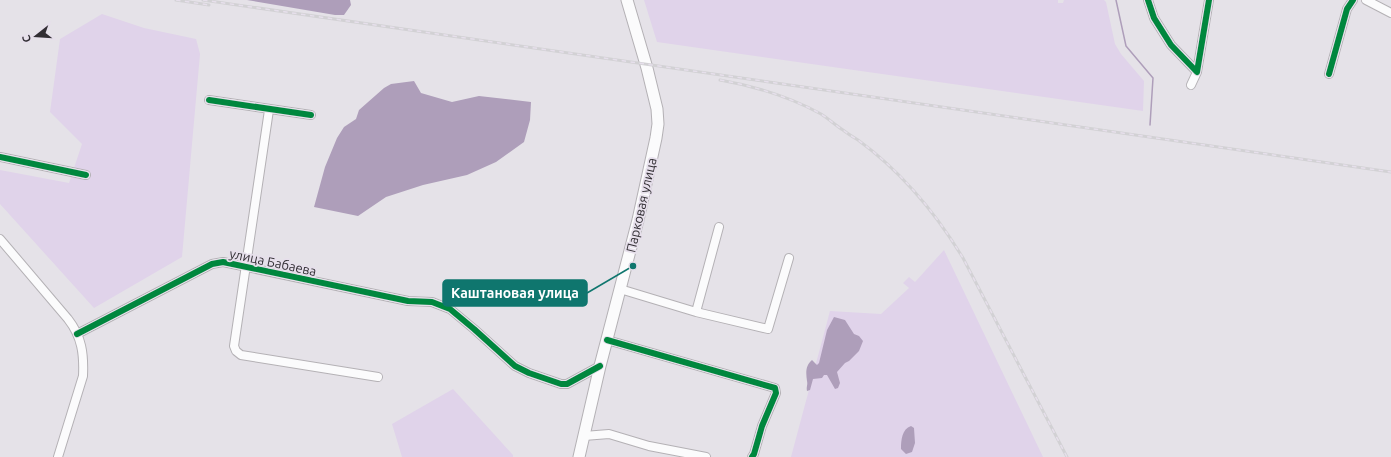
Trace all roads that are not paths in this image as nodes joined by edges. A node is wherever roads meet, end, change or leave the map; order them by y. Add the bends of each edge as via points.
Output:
1 (627, 0) edge
2 (1148, 0) edge
3 (1209, 0) edge
4 (1353, 0) edge
5 (1366, 0) edge
6 (1391, 13) edge
7 (1196, 72) junction
8 (1329, 74) dead end
9 (1192, 85) dead end
10 (209, 100) dead end
11 (268, 110) junction
12 (311, 116) dead end
13 (0, 157) edge
14 (86, 175) dead end
15 (719, 227) dead end
16 (0, 239) edge
17 (789, 258) dead end
18 (246, 267) junction
19 (620, 289) junction
20 (696, 312) junction
21 (78, 334) junction
22 (607, 340) junction
23 (600, 366) junction
24 (378, 377) dead end
25 (584, 436) junction
26 (58, 457) edge
27 (579, 457) edge
28 (705, 457) edge
29 (752, 457) edge

1 - 19 main road, Парковая улица via 647,68 658,124 645,192
2 - 7 street via 1154,18 1171,45
3 - 7 street
4 - 8 street via 1347,8
5 - 6 street
7 - 9 street
10 - 11 street
11 - 12 street
11 - 18 street
13 - 14 street
15 - 20 street
16 - 21 street
17 - 20 street via 768,329
18 - 21 street, улица Бабаева via 223,262 212,264
18 - 23 street, улица Бабаева via 408,301 432,302 450,309 515,366 561,384 567,384
18 - 24 street via 234,346 236,351 241,355
19 - 20 street
19 - 22 main road, Парковая улица
21 - 26 street via 83,376
22 - 23 main road, Парковая улица
22 - 29 street via 775,388 776,393
23 - 25 main road, Парковая улица
25 - 27 main road, Парковая улица
25 - 28 street via 609,434 649,446

